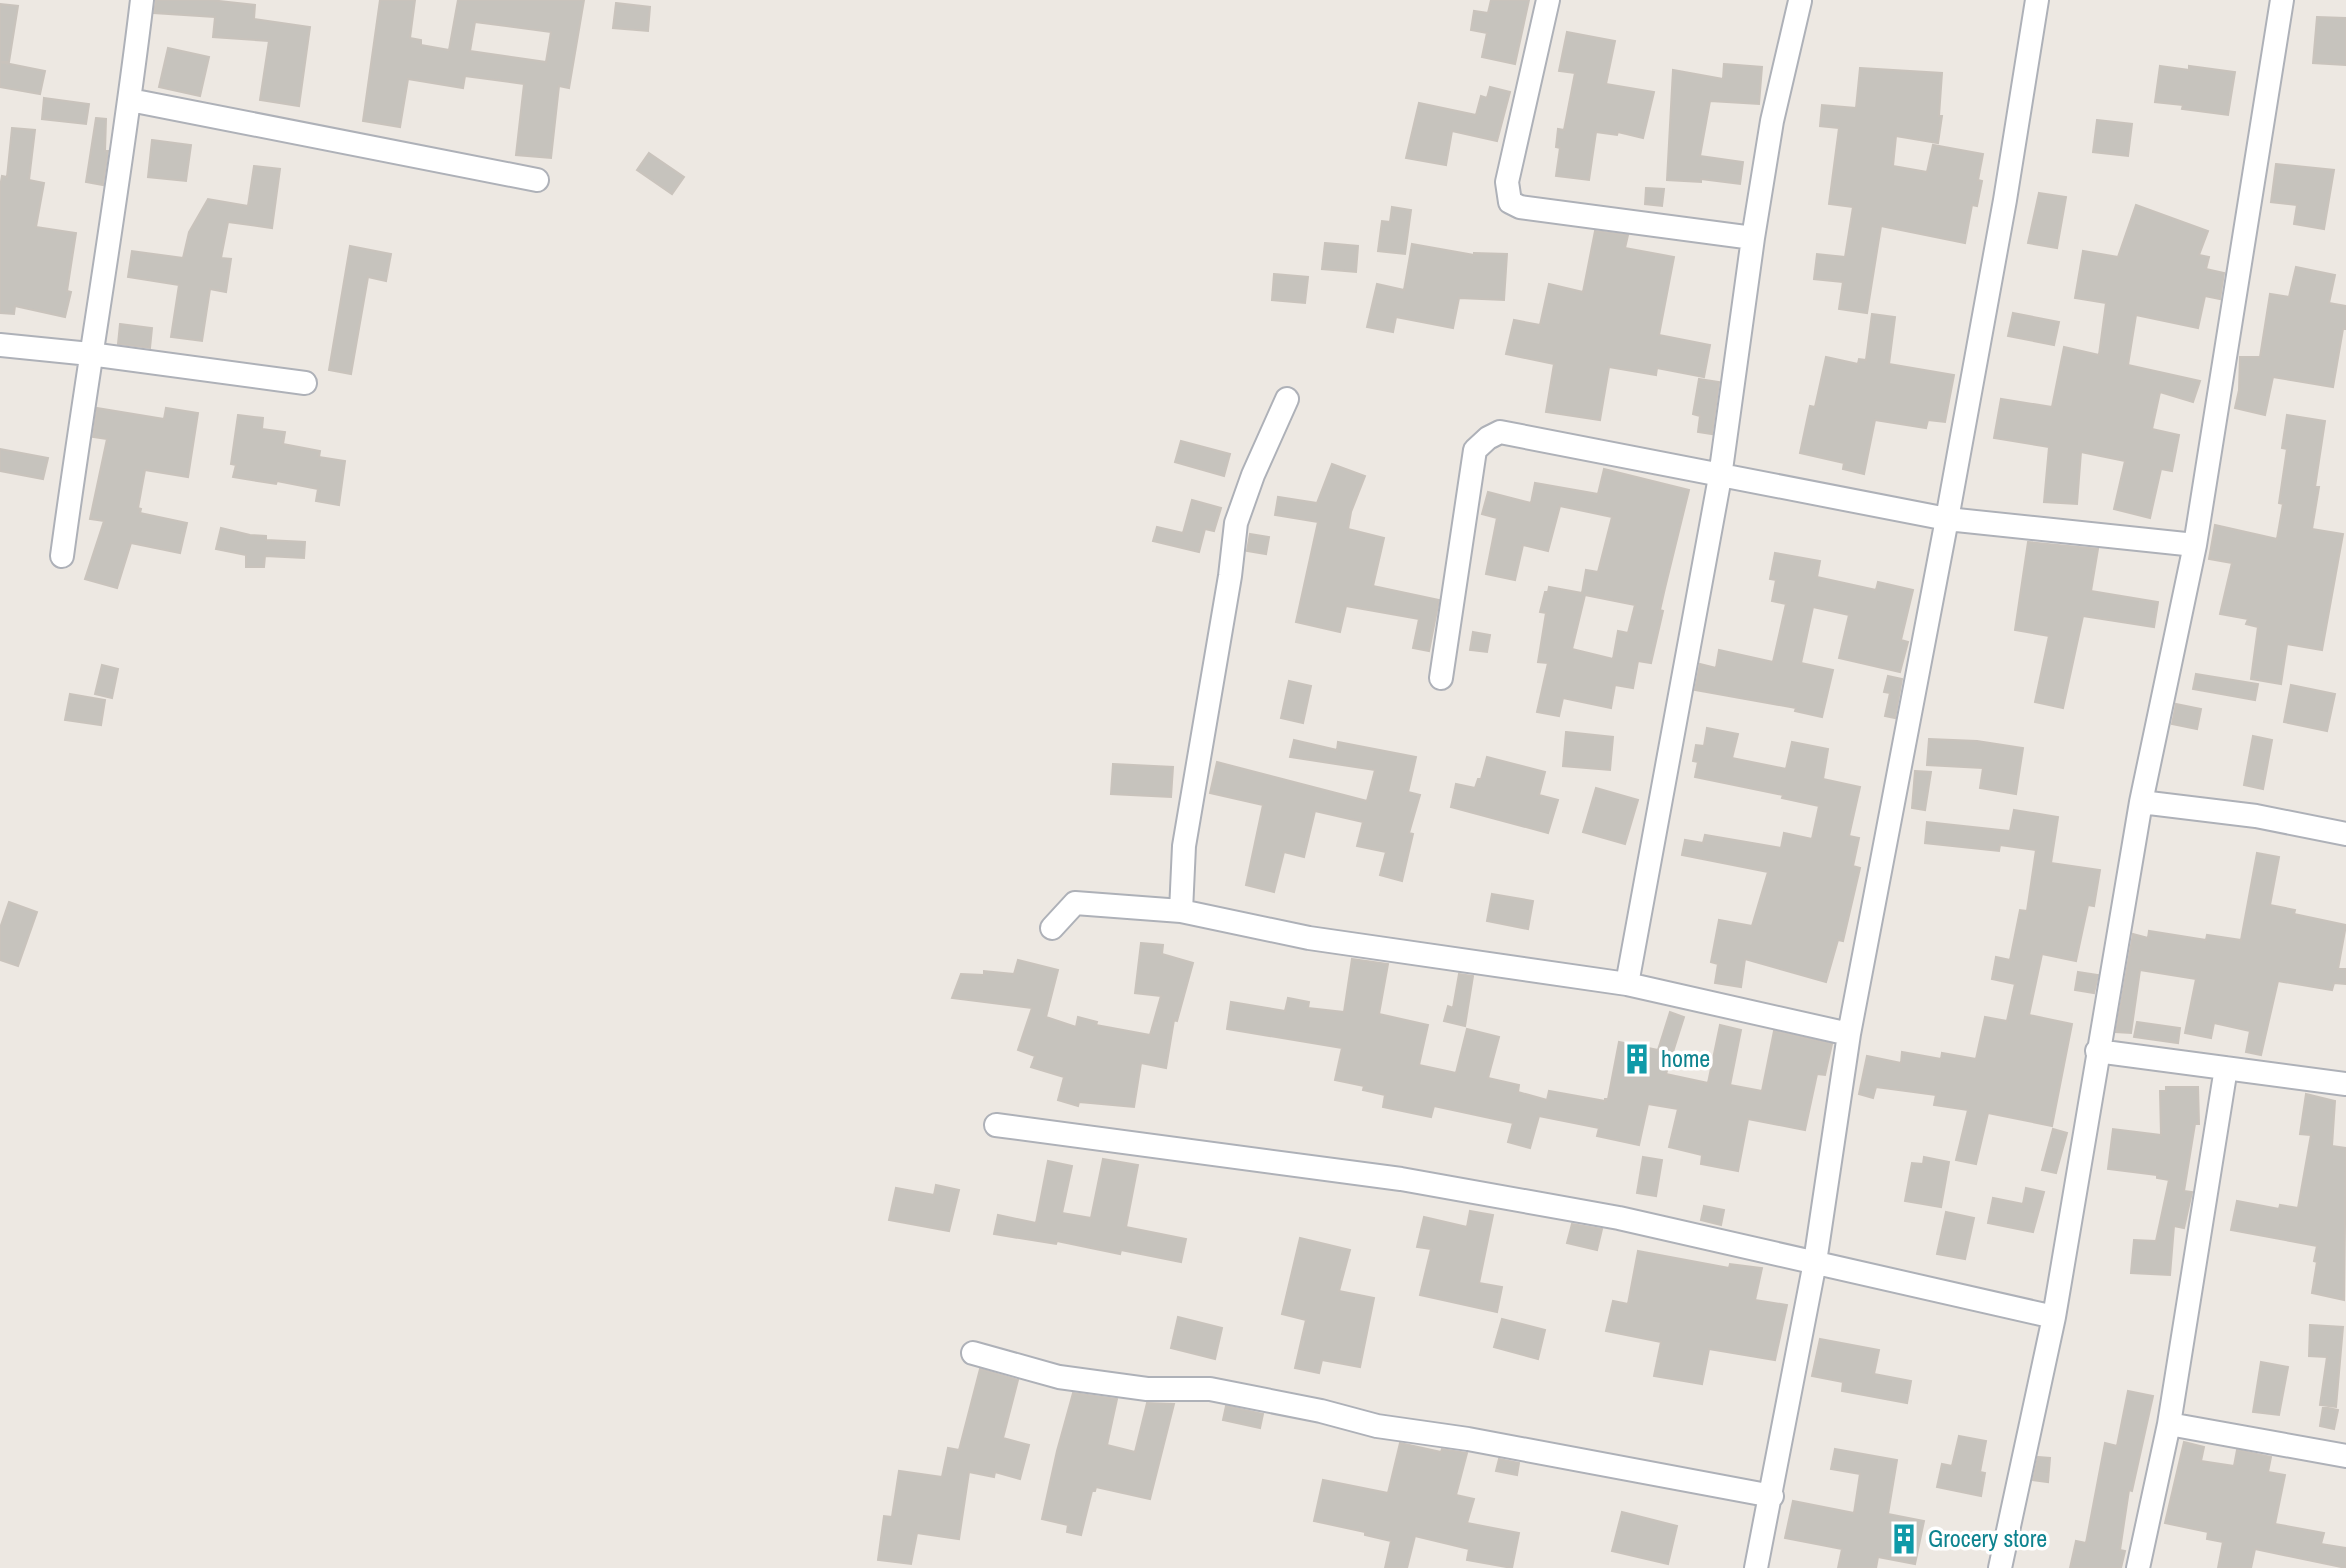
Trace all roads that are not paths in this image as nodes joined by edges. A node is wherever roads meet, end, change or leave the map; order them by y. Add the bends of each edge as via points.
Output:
1 (142, 0) edge
2 (1548, 0) edge
3 (1792, 0) edge
4 (1803, 0) edge
5 (2037, 0) edge
6 (2282, 0) edge
7 (130, 100) junction
8 (537, 180) dead end
9 (1753, 238) junction
10 (0, 345) edge
11 (90, 354) junction
12 (305, 383) dead end
13 (1287, 399) dead end
14 (1720, 477) junction
15 (1947, 519) junction
16 (2195, 545) junction
17 (62, 556) dead end
18 (1441, 678) dead end
19 (2141, 802) junction
20 (2346, 834) edge
21 (1181, 911) junction
22 (1052, 928) dead end
23 (1627, 984) junction
24 (1849, 1034) junction
25 (2097, 1051) junction
26 (2226, 1068) junction
27 (2346, 1084) edge
28 (996, 1125) dead end
29 (1815, 1262) junction
30 (2054, 1317) junction
31 (973, 1353) dead end
32 (2169, 1424) junction
33 (2346, 1456) edge
34 (1772, 1496) junction
35 (1756, 1568) edge
36 (2000, 1568) edge
37 (2138, 1568) edge

1 - 7 street
2 - 9 street via 1507,182 1510,202
3 - 4 street
4 - 9 street via 1772,121
5 - 15 street
6 - 16 street
7 - 8 street
7 - 11 street
9 - 14 street
10 - 11 street
11 - 12 street
11 - 17 street
13 - 21 street via 1236,523 1184,846
14 - 15 street
14 - 18 street via 1513,433 1488,438 1475,450
14 - 23 street
15 - 16 street
15 - 24 street
16 - 19 street
19 - 20 street
19 - 25 street
21 - 22 street via 1075,903
21 - 23 street via 1309,938
23 - 24 street
24 - 29 street
25 - 26 street
25 - 30 street
26 - 27 street
26 - 32 street
28 - 29 street via 1417,1182 1619,1218
29 - 30 street
29 - 34 street
30 - 36 street
31 - 34 street via 1059,1377 1147,1389 1210,1389 1377,1426
32 - 33 street
32 - 37 street
34 - 35 street

